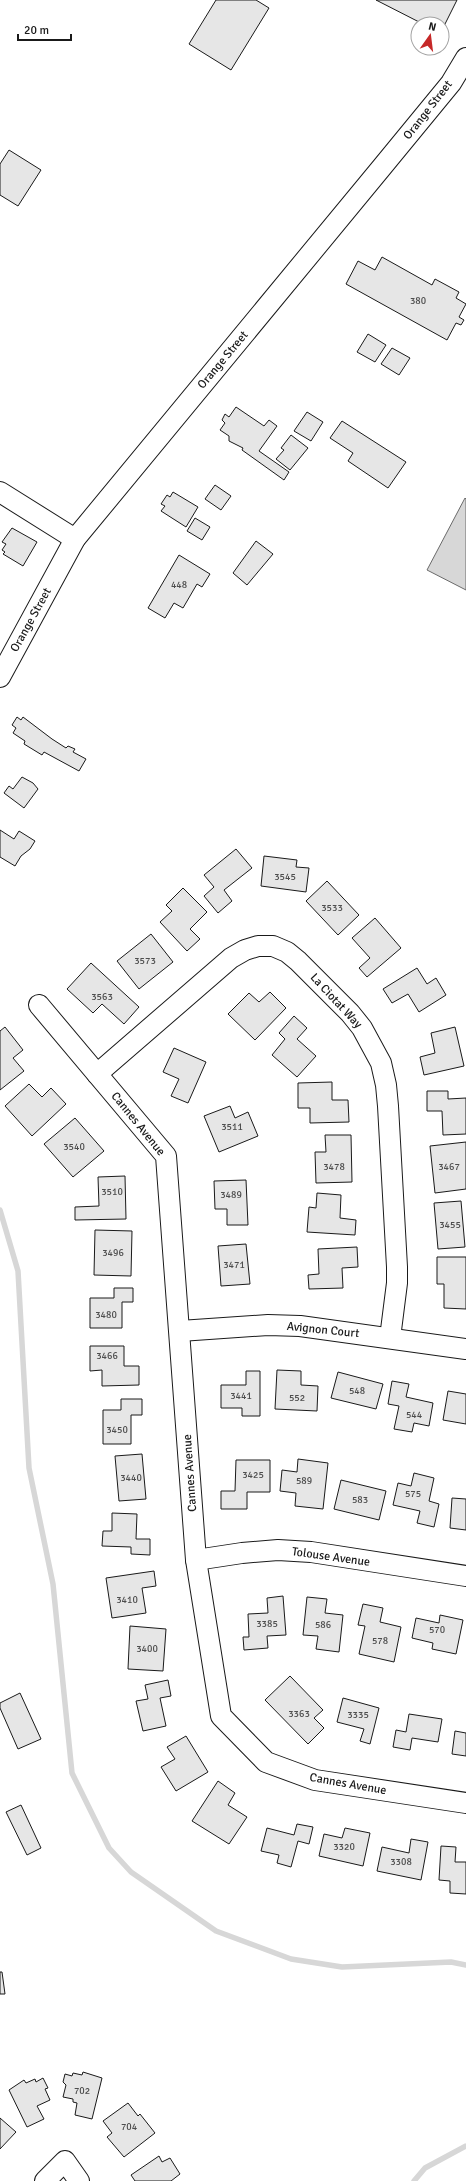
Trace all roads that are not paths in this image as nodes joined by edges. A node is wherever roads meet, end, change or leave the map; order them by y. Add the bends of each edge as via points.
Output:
1 (466, 58) edge
2 (0, 492) edge
3 (75, 539) junction
4 (0, 677) edge
5 (39, 1005) dead end
6 (97, 1074) junction
7 (180, 1331) junction
8 (390, 1338) junction
9 (466, 1349) edge
10 (196, 1560) junction
11 (466, 1576) edge
12 (466, 1803) edge
13 (45, 2181) edge
14 (78, 2181) edge

1 - 3 street, Orange Street via 451,83
2 - 3 street
3 - 4 street, Orange Street
5 - 6 street, Cannes Avenue
6 - 7 street, Cannes Avenue via 166,1156
6 - 8 street, La Ciotat Way via 231,958 258,946 273,946 287,952 350,1013 362,1028 381,1062 388,1106 397,1283
7 - 8 street, Avignon Court via 268,1325 300,1326
7 - 10 street, Cannes Avenue
8 - 9 street, Avignon Court
10 - 11 street, Tolouse Avenue via 242,1552 278,1550 311,1552
10 - 12 street, Cannes Avenue via 221,1716 266,1762 315,1780
13 - 14 street via 64,2161

